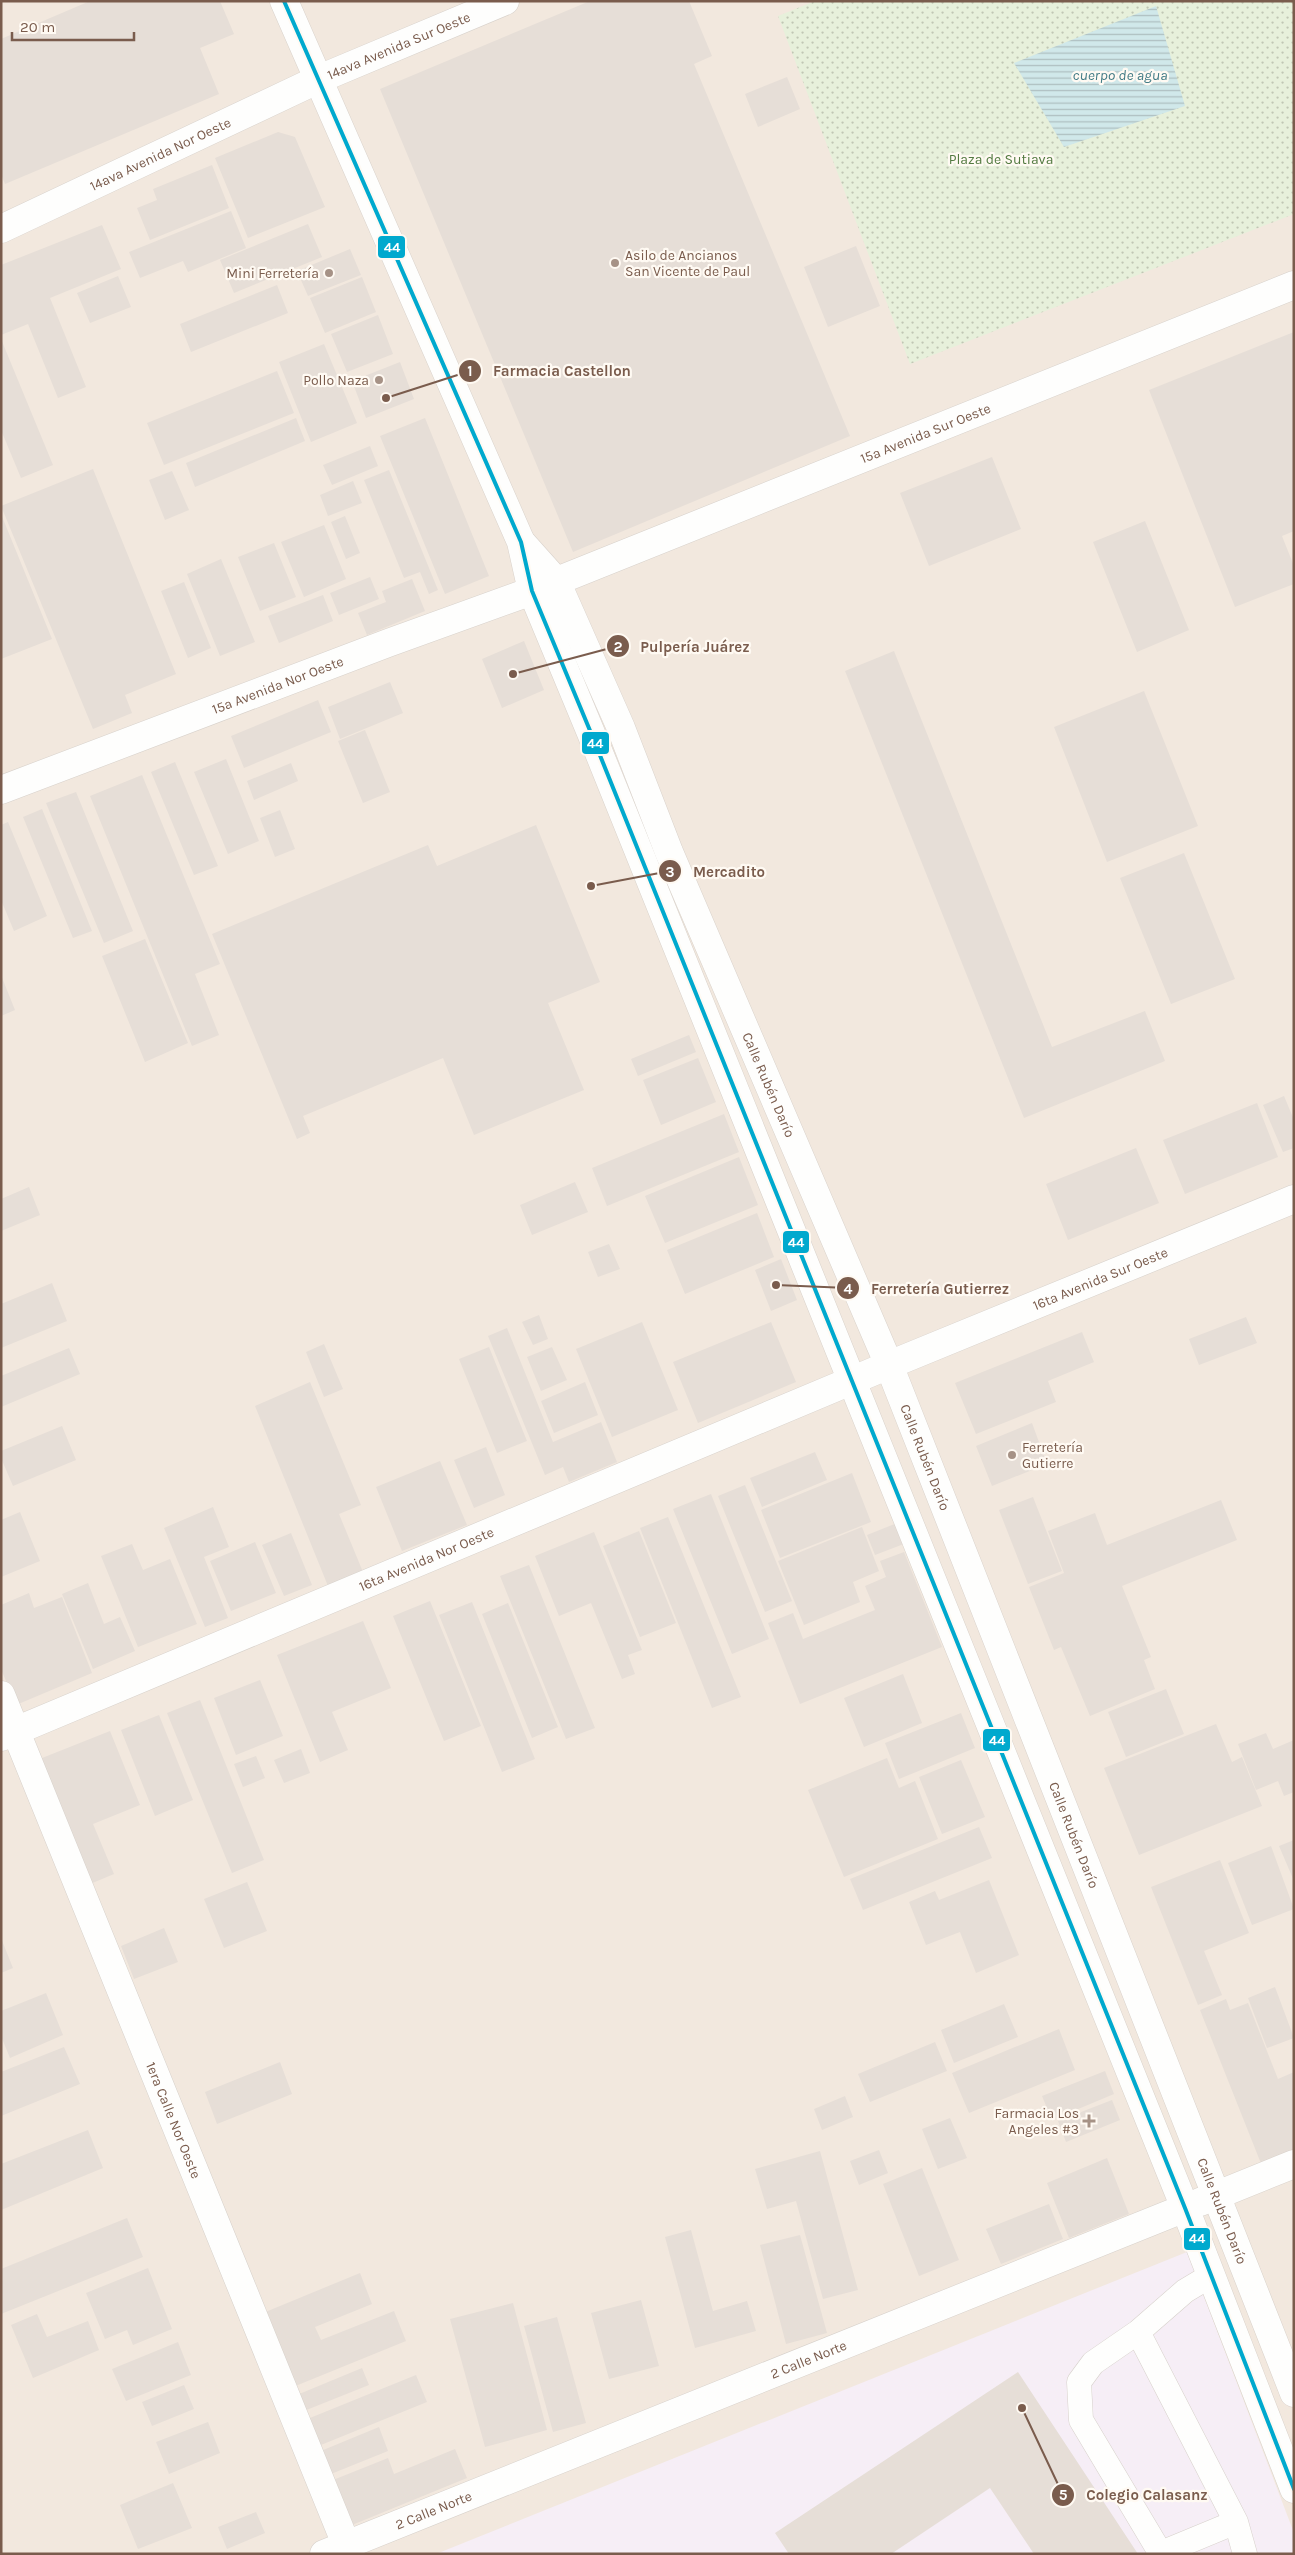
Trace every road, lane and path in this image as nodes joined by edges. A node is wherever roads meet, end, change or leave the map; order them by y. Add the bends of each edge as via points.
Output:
1 (284, 1) edge
2 (505, 1) edge
3 (319, 79) junction
4 (1, 229) edge
5 (1294, 285) edge
6 (544, 586) junction
7 (1, 790) edge
8 (1294, 1198) edge
9 (889, 1365) junction
10 (852, 1382) junction
11 (1, 1695) edge
12 (9, 1734) edge
13 (1096, 1890) junction
14 (1064, 1908) junction
15 (1294, 2164) edge
16 (1216, 2194) junction
17 (1185, 2208) junction
18 (1210, 2276) junction
19 (1138, 2332) junction
20 (1294, 2393) edge
21 (1294, 2489) edge
22 (1236, 2522) junction
23 (340, 2551) edge
24 (1161, 2553) edge
25 (1245, 2554) edge

1 - 3 street, Calle Rubén Darío
2 - 3 street, 14ava Avenida Sur Oeste
3 - 4 street, 14ava Avenida Nor Oeste
3 - 6 street, Calle Rubén Darío via 521,542
5 - 6 street, 15a Avenida Sur Oeste
6 - 7 street, 15a Avenida Nor Oeste
6 - 9 street, Calle Rubén Darío via 621,728 670,852
6 - 10 street, Calle Rubén Darío via 592,733
8 - 9 street, 16ta Avenida Sur Oeste
9 - 10 street, 16ta Avenida Sur Oeste
9 - 13 street, Calle Rubén Darío
10 - 12 street, 16ta Avenida Nor Oeste
10 - 14 street, Calle Rubén Darío
11 - 12 street, 1era Calle Nor Oeste
12 - 23 street, 1era Calle Nor Oeste
13 - 14 street
13 - 16 street, Calle Rubén Darío
14 - 17 street, Calle Rubén Darío
15 - 16 street, 2 Calle Norte
16 - 17 street, 2 Calle Norte
16 - 20 street, Calle Rubén Darío
17 - 18 street, Calle Rubén Darío
17 - 23 street, 2 Calle Norte
18 - 19 lane via 1185,2292
18 - 21 street, Calle Rubén Darío
19 - 22 lane
19 - 24 lane via 1093,2363 1079,2382 1081,2420
22 - 24 lane
22 - 25 lane

